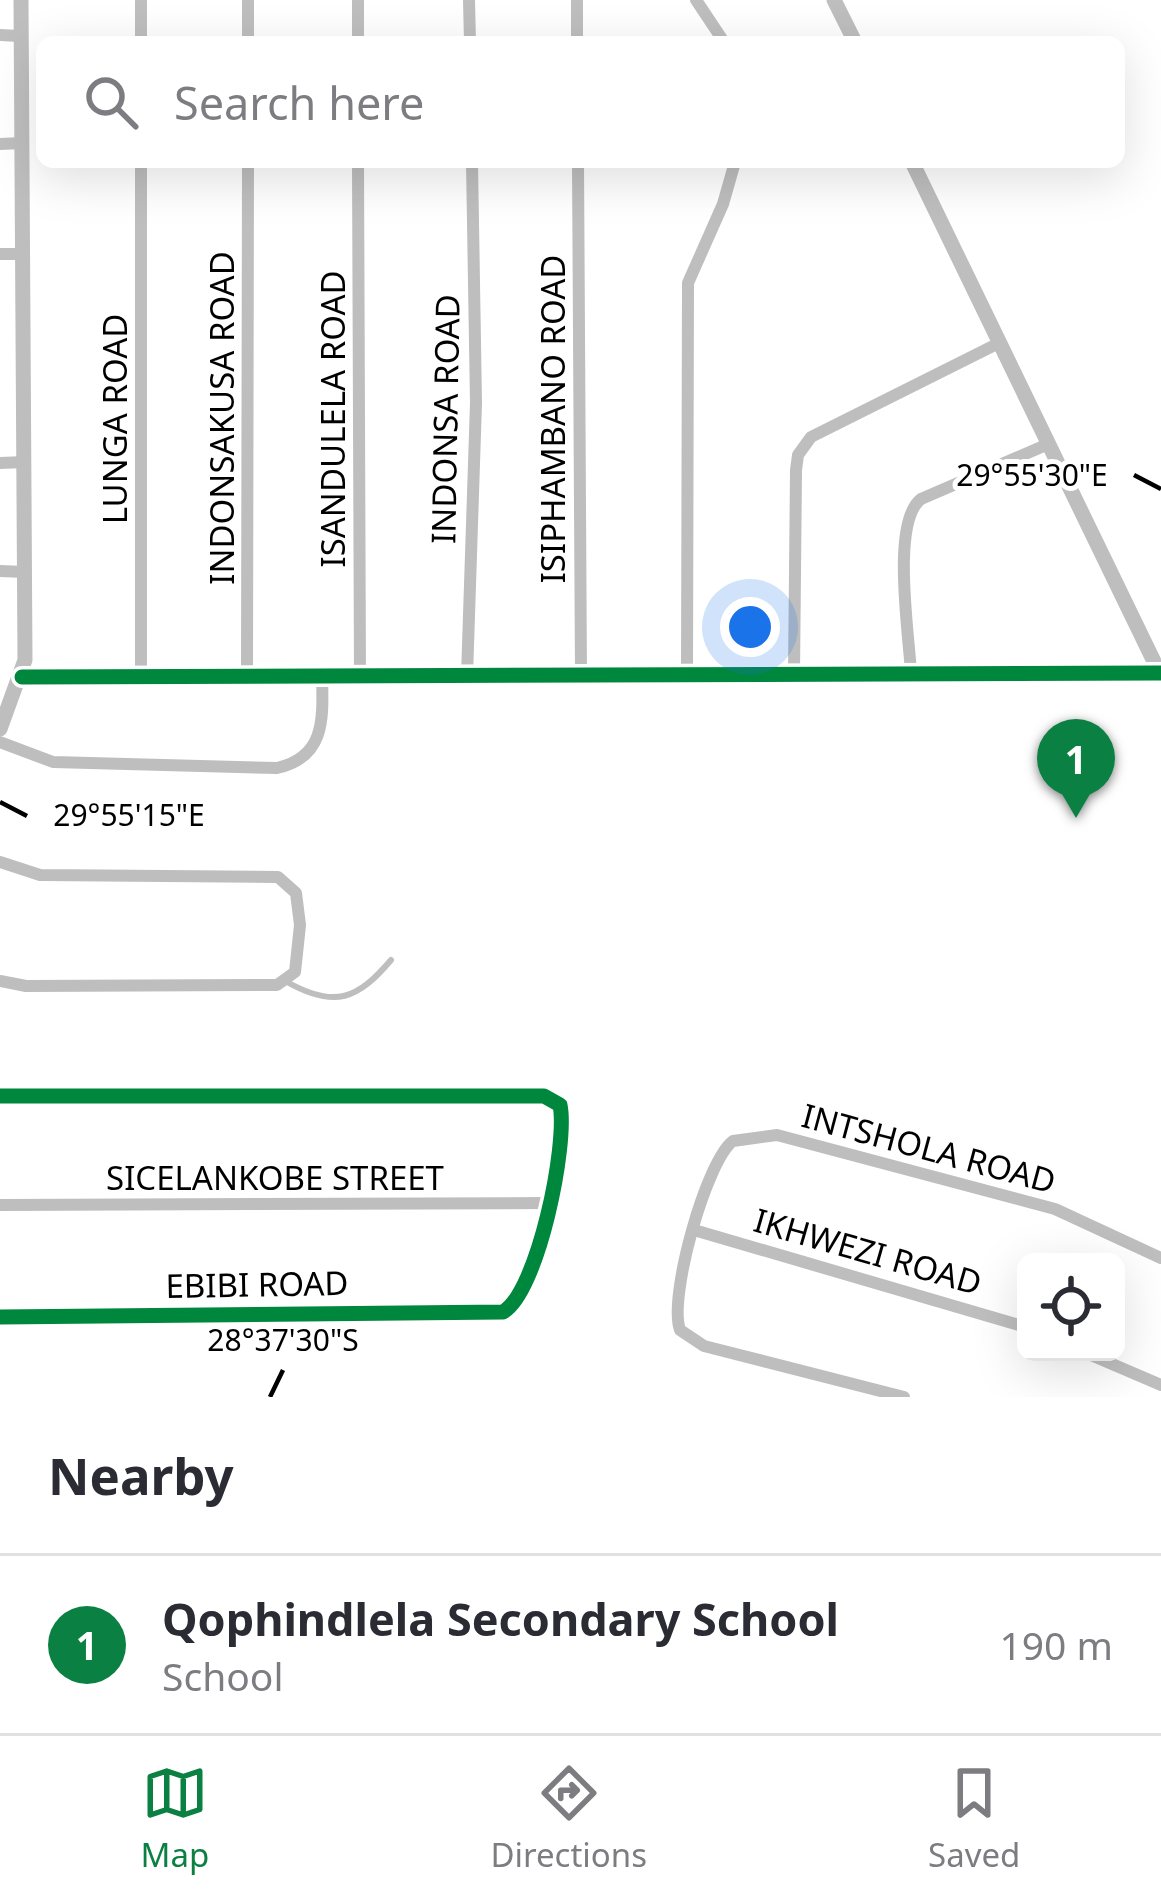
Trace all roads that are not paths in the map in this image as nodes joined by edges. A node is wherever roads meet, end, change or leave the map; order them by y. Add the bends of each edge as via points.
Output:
1 (21, 0) edge
2 (141, 0) edge
3 (248, 0) edge
4 (358, 0) edge
5 (469, 0) edge
6 (577, 0) edge
7 (696, 0) edge
8 (834, 0) edge
9 (0, 35) edge
10 (20, 36) junction
11 (141, 36) edge
12 (248, 36) edge
13 (358, 36) edge
14 (470, 36) edge
15 (577, 36) edge
16 (720, 36) edge
17 (852, 36) edge
18 (22, 143) junction
19 (0, 144) edge
20 (141, 168) edge
21 (248, 168) edge
22 (358, 168) edge
23 (472, 168) edge
24 (578, 168) edge
25 (733, 168) edge
26 (915, 168) edge
27 (0, 254) edge
28 (22, 254) junction
29 (997, 344) junction
30 (1046, 445) junction
31 (25, 462) junction
32 (0, 463) edge
33 (0, 571) edge
34 (25, 572) junction
35 (910, 673) junction
36 (247, 674) junction
37 (687, 675) junction
38 (794, 675) junction
39 (1160, 675) edge
40 (141, 676) junction
41 (322, 676) junction
42 (467, 676) junction
43 (581, 676) junction
44 (22, 677) junction
45 (360, 677) junction
46 (0, 728) edge
47 (0, 742) edge
48 (0, 862) edge
49 (391, 960) dead end
50 (0, 981) edge
51 (287, 982) junction
52 (0, 1096) edge
53 (550, 1203) junction
54 (0, 1205) edge
55 (694, 1230) junction
56 (1161, 1258) edge
57 (0, 1317) edge
58 (1017, 1324) edge
59 (1105, 1361) edge
60 (1161, 1385) edge
61 (904, 1397) edge

1 - 10 street
2 - 11 street
3 - 12 street
4 - 13 street
5 - 14 street
6 - 15 street
7 - 16 street
8 - 17 street
9 - 10 street
10 - 18 street
18 - 19 street
18 - 28 street
20 - 40 street, LUNGA ROAD
21 - 36 street, INDONSAKUSA ROAD
22 - 45 street, ISANDULELA ROAD
23 - 42 street, INDONSA ROAD via 476,404
24 - 43 street, ISIPHAMBANO ROAD
25 - 37 street via 688,283
26 - 29 street
27 - 28 street
28 - 31 street
29 - 30 street
29 - 38 street via 801,448
30 - 35 street via 921,499 906,515
30 - 39 street
31 - 32 street
31 - 34 street
33 - 34 street
34 - 44 street
35 - 38 street
35 - 39 street
36 - 40 street
36 - 41 street
37 - 38 street
37 - 43 street
40 - 44 street
41 - 45 street
41 - 47 street via 318,739 303,759 277,768 53,762
42 - 43 street
42 - 45 street
44 - 46 street
48 - 51 street via 40,875 284,879 299,902 301,925 298,966
49 - 51 lane via 370,986 347,996 316,995
50 - 51 street
52 - 53 street via 544,1096 562,1115
53 - 54 street, SICELANKOBE STREET
53 - 57 street, EBIBI ROAD via 522,1294 495,1314
55 - 56 street, INTSHOLA ROAD via 716,1155 744,1136 777,1135 1055,1209
55 - 58 street, IKHWEZI ROAD
55 - 61 street, INTSHOLA ROAD via 676,1315 680,1330 704,1346
59 - 60 street

